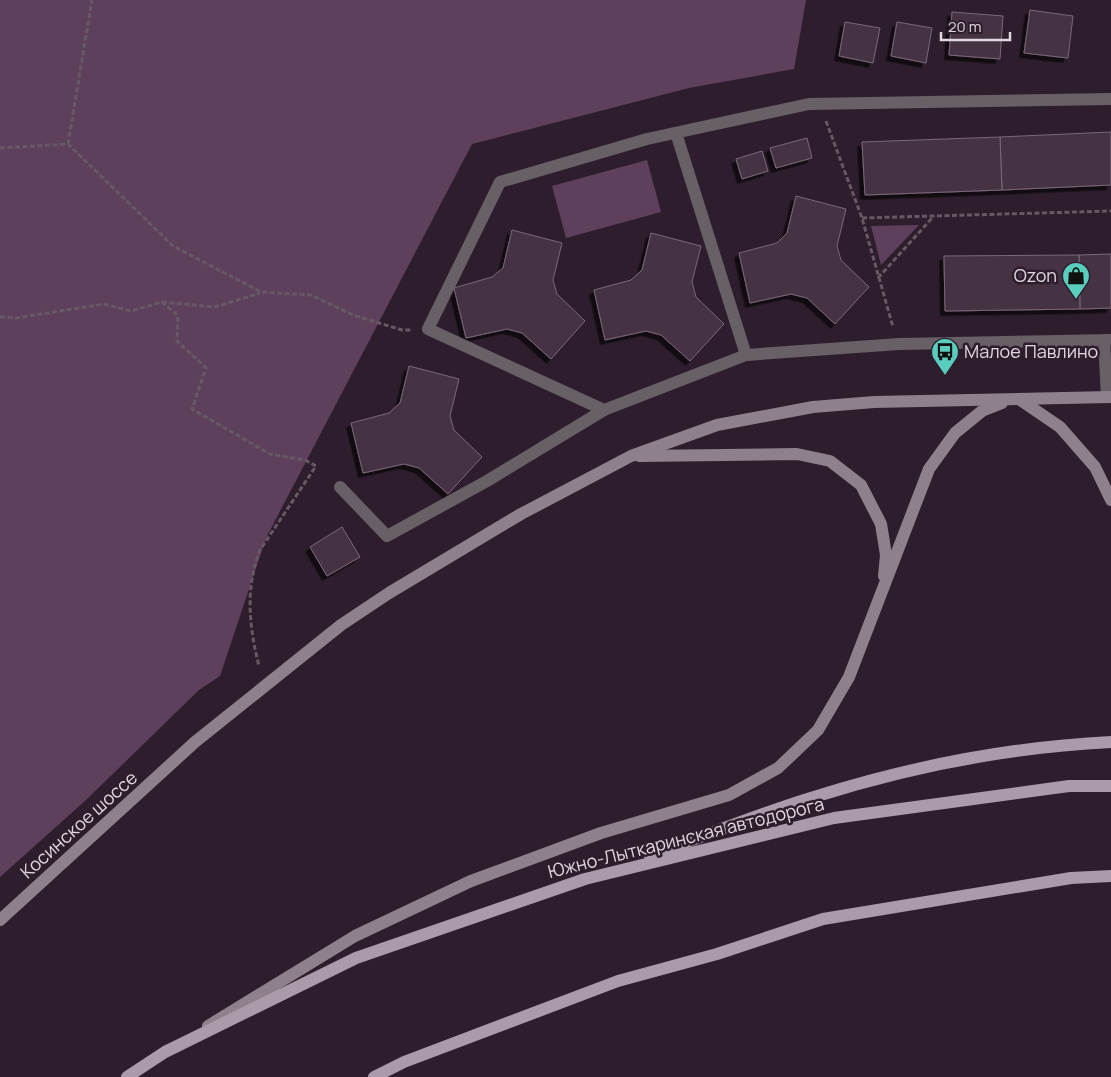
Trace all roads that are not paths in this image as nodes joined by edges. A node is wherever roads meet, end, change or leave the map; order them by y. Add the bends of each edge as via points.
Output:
1 (1111, 99) edge
2 (676, 133) junction
3 (1108, 340) edge
4 (746, 355) junction
5 (1109, 397) edge
6 (1015, 399) junction
7 (604, 410) junction
8 (631, 456) junction
9 (340, 487) dead end
10 (1111, 500) edge
11 (882, 595) junction
12 (1111, 742) edge
13 (1111, 786) edge
14 (1111, 876) edge
15 (585, 879) junction
16 (0, 920) edge
17 (165, 1052) junction
18 (127, 1076) edge
19 (374, 1077) edge

1 - 2 street via 809,104
2 - 4 street
2 - 7 street via 500,182 428,330
3 - 4 street via 899,344
3 - 5 street
4 - 7 street
5 - 6 main road, Косинское шоссе
6 - 8 main road, Косинское шоссе via 874,402 813,407 717,425
6 - 10 main road via 1060,427 1095,468
6 - 11 main road via 982,411 955,433 929,469
7 - 9 street via 487,481 387,536
8 - 11 main road via 798,454 830,461 860,485 881,524 886,555
8 - 16 main road, Косинское шоссе via 521,514 389,593 341,626 181,755
11 - 17 main road via 849,677 818,730 778,768 729,795 601,834 471,881 356,936
12 - 15 main road via 953,761 814,797
13 - 15 main road, Южно-Лыткаринская автодорога via 1069,786 834,818
14 - 19 main road via 1071,878 823,919 717,954 618,981 404,1062
15 - 17 main road, Южно-Лыткаринская автодорога via 356,958
17 - 18 main road, Южно-Лыткаринская автодорога

